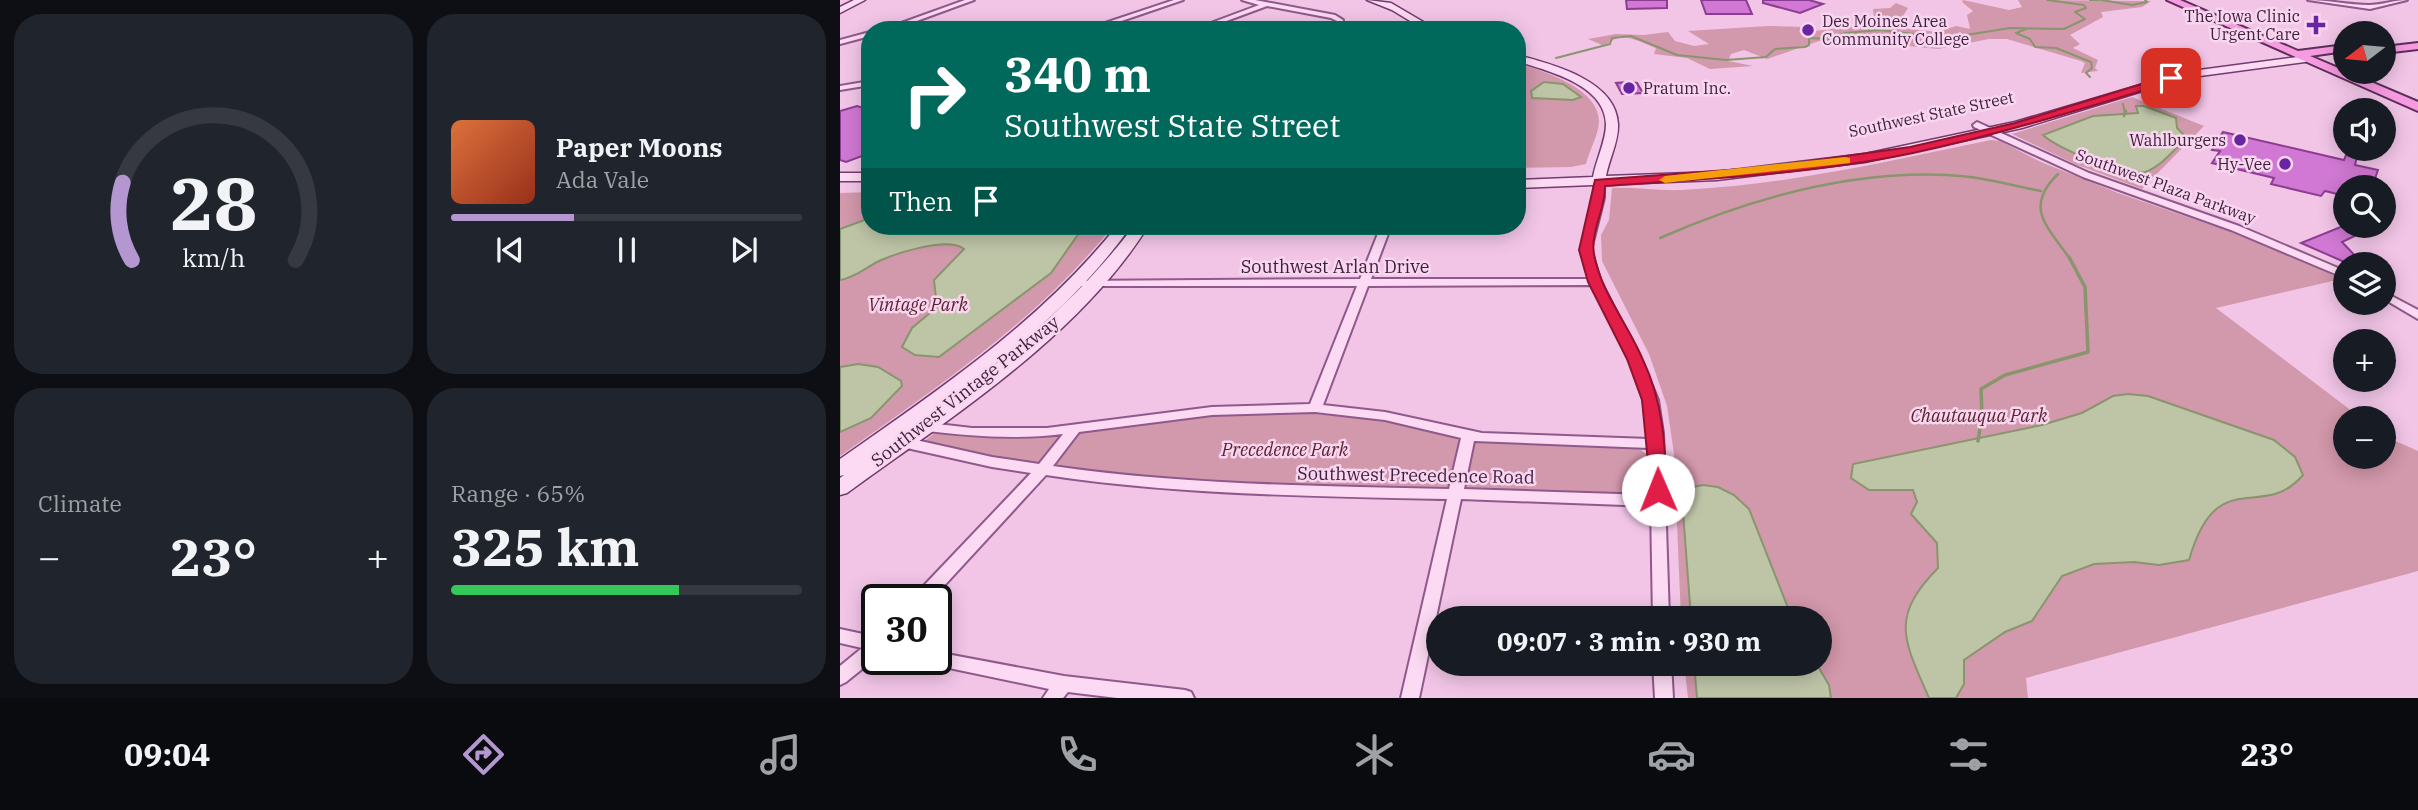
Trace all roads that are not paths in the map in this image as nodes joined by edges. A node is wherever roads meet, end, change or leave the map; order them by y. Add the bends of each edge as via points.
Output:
1 (849, 0) edge
2 (861, 0) edge
3 (971, 0) edge
4 (1180, 0) edge
5 (1245, 0) edge
6 (1278, 0) edge
7 (1371, 0) edge
8 (1385, 0) edge
9 (2172, 0) edge
10 (2187, 0) edge
11 (2311, 0) edge
12 (2404, 0) edge
13 (840, 4) edge
14 (1266, 4) junction
15 (840, 10) edge
16 (911, 21) edge
17 (1116, 21) edge
18 (1220, 21) edge
19 (1340, 21) edge
20 (1413, 21) edge
21 (1421, 21) edge
22 (861, 36) edge
23 (2418, 40) edge
24 (840, 42) edge
25 (2396, 43) edge
26 (2418, 46) edge
27 (2396, 49) edge
28 (2333, 51) edge
29 (2333, 55) edge
30 (2307, 56) junction
31 (1526, 61) edge
32 (2333, 64) edge
33 (861, 84) edge
34 (2381, 84) edge
35 (840, 88) edge
36 (2418, 100) edge
37 (2418, 107) edge
38 (1977, 125) junction
39 (1992, 132) junction
40 (1526, 175) edge
41 (840, 177) edge
42 (861, 177) edge
43 (1600, 178) junction
44 (1526, 183) edge
45 (861, 186) edge
46 (840, 187) edge
47 (1118, 235) edge
48 (1132, 235) edge
49 (1382, 235) edge
50 (2333, 270) edge
51 (1595, 282) junction
52 (1084, 284) junction
53 (1363, 284) junction
54 (2396, 302) edge
55 (2418, 315) edge
56 (1315, 408) junction
57 (903, 423) junction
58 (923, 427) junction
59 (1074, 430) junction
60 (1468, 436) junction
61 (884, 437) junction
62 (903, 442) junction
63 (1656, 444) junction
64 (840, 468) edge
65 (1041, 471) junction
66 (840, 488) edge
67 (1453, 496) junction
68 (1658, 501) junction
69 (936, 584) edge
70 (1661, 606) edge
71 (840, 636) edge
72 (861, 641) edge
73 (861, 659) edge
74 (952, 663) edge
75 (1663, 676) edge
76 (840, 677) edge
77 (1058, 691) edge
78 (1178, 697) edge
79 (1410, 698) edge
80 (1664, 698) edge

1 - 13 main road
2 - 15 main road
3 - 16 street
4 - 17 street
5 - 14 street
6 - 14 street
7 - 20 main road via 1397,7
8 - 21 main road via 1409,8
9 - 30 main road
10 - 30 main road
11 - 12 street via 2370,7
14 - 18 street
14 - 19 street
22 - 24 street
23 - 25 main road
26 - 27 main road
28 - 30 main road, Southwest State Street
29 - 30 main road, Southwest State Street
30 - 32 main road
30 - 37 main road
30 - 38 main road, Southwest State Street via 2161,72
30 - 39 main road, Southwest State Street via 2184,75
31 - 43 main road via 1567,75 1605,103 1612,122
33 - 35 street
34 - 36 main road
38 - 39 street, Southwest Plaza Parkway
38 - 43 main road, Southwest State Street via 1827,153
39 - 43 main road, Southwest State Street via 1815,165 1717,176
39 - 50 street, Southwest Plaza Parkway via 2086,175 2235,228
40 - 43 main road, Southwest State Street
41 - 42 main road
43 - 44 main road, Southwest State Street
43 - 51 street via 1586,250
45 - 46 main road
47 - 52 main road, Southwest Vintage Parkway
48 - 52 main road, Southwest Vintage Parkway
49 - 53 street
51 - 53 street, Southwest Arlan Drive
51 - 63 street via 1644,380
52 - 53 street, Southwest Arlan Drive
52 - 57 main road, Southwest Vintage Parkway
52 - 58 main road, Southwest Vintage Parkway via 1032,341
53 - 56 street
54 - 55 street
56 - 59 street, Southwest Precedence Road via 1212,411
56 - 60 street, Southwest Precedence Road via 1385,416
57 - 58 street, Southwest Precedence Road
57 - 61 main road, Southwest Vintage Parkway
58 - 59 street, Southwest Precedence Road via 985,433
58 - 62 main road, Southwest Vintage Parkway
59 - 65 street
60 - 63 street, Southwest Precedence Road
60 - 67 street
61 - 62 street, Southwest Precedence Road
61 - 64 main road, Southwest Vintage Parkway
62 - 65 street, Southwest Precedence Road
62 - 66 main road, Southwest Vintage Parkway
63 - 68 street
65 - 67 street, Southwest Precedence Road via 1239,489
65 - 69 street
67 - 68 street, Southwest Precedence Road
67 - 79 street
68 - 70 street
71 - 72 street
73 - 76 street
74 - 77 street
75 - 80 street
77 - 78 street

